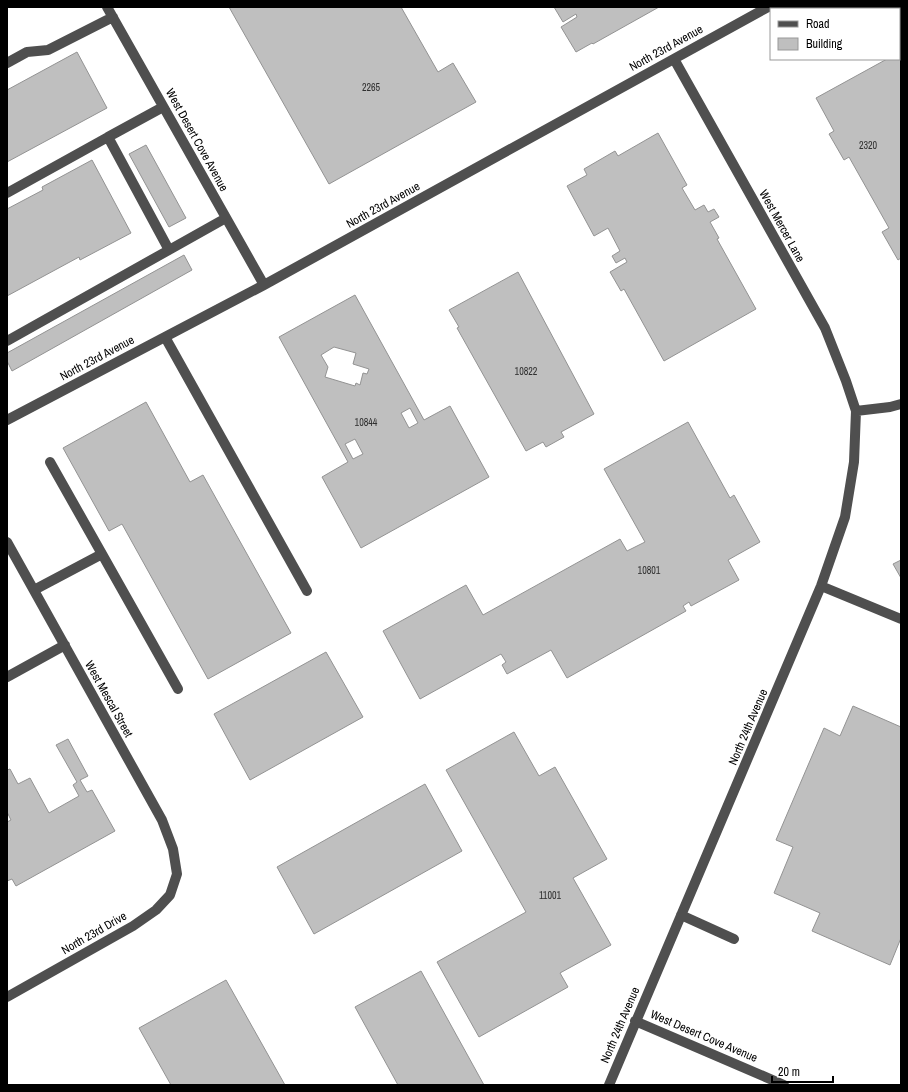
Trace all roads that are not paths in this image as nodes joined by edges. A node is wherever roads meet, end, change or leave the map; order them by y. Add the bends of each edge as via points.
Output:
1 (107, 7) edge
2 (768, 7) edge
3 (113, 17) junction
4 (674, 59) junction
5 (7, 63) edge
6 (163, 106) junction
7 (108, 137) junction
8 (7, 193) edge
9 (226, 218) junction
10 (169, 250) junction
11 (264, 285) junction
12 (166, 337) junction
13 (7, 341) edge
14 (901, 404) edge
15 (856, 411) junction
16 (8, 418) edge
17 (50, 462) dead end
18 (7, 542) edge
19 (102, 554) junction
20 (821, 586) junction
21 (34, 590) junction
22 (307, 591) dead end
23 (901, 619) edge
24 (65, 646) junction
25 (8, 675) edge
26 (178, 689) dead end
27 (177, 874) joint
28 (681, 915) junction
29 (734, 939) dead end
30 (7, 998) edge
31 (635, 1021) junction
32 (609, 1085) edge
33 (784, 1085) edge

1 - 3 street, West Desert Cove Avenue
2 - 4 street, North 23rd Avenue
3 - 5 street via 48,50 27,52
3 - 6 street, West Desert Cove Avenue
4 - 11 street, North 23rd Avenue
4 - 15 street, West Mercer Lane via 825,328
6 - 7 street
6 - 9 street, West Desert Cove Avenue
7 - 8 street
7 - 10 street
9 - 10 street
9 - 11 street, West Desert Cove Avenue
10 - 13 street
11 - 12 street, North 23rd Avenue
12 - 16 street, North 23rd Avenue
12 - 22 street
14 - 15 street
15 - 20 street, North 24th Avenue via 854,462 845,517
17 - 19 street
18 - 21 street, West Mescal Street
19 - 21 street
19 - 26 street
20 - 23 street
20 - 28 street, North 24th Avenue
21 - 24 street, West Mescal Street
24 - 25 street
24 - 27 street, West Mescal Street via 162,820 173,849
27 - 30 street, North 23rd Drive via 170,896 156,910 133,926
28 - 29 street
28 - 31 street, North 24th Avenue
31 - 32 street, North 24th Avenue
31 - 33 street, West Desert Cove Avenue

